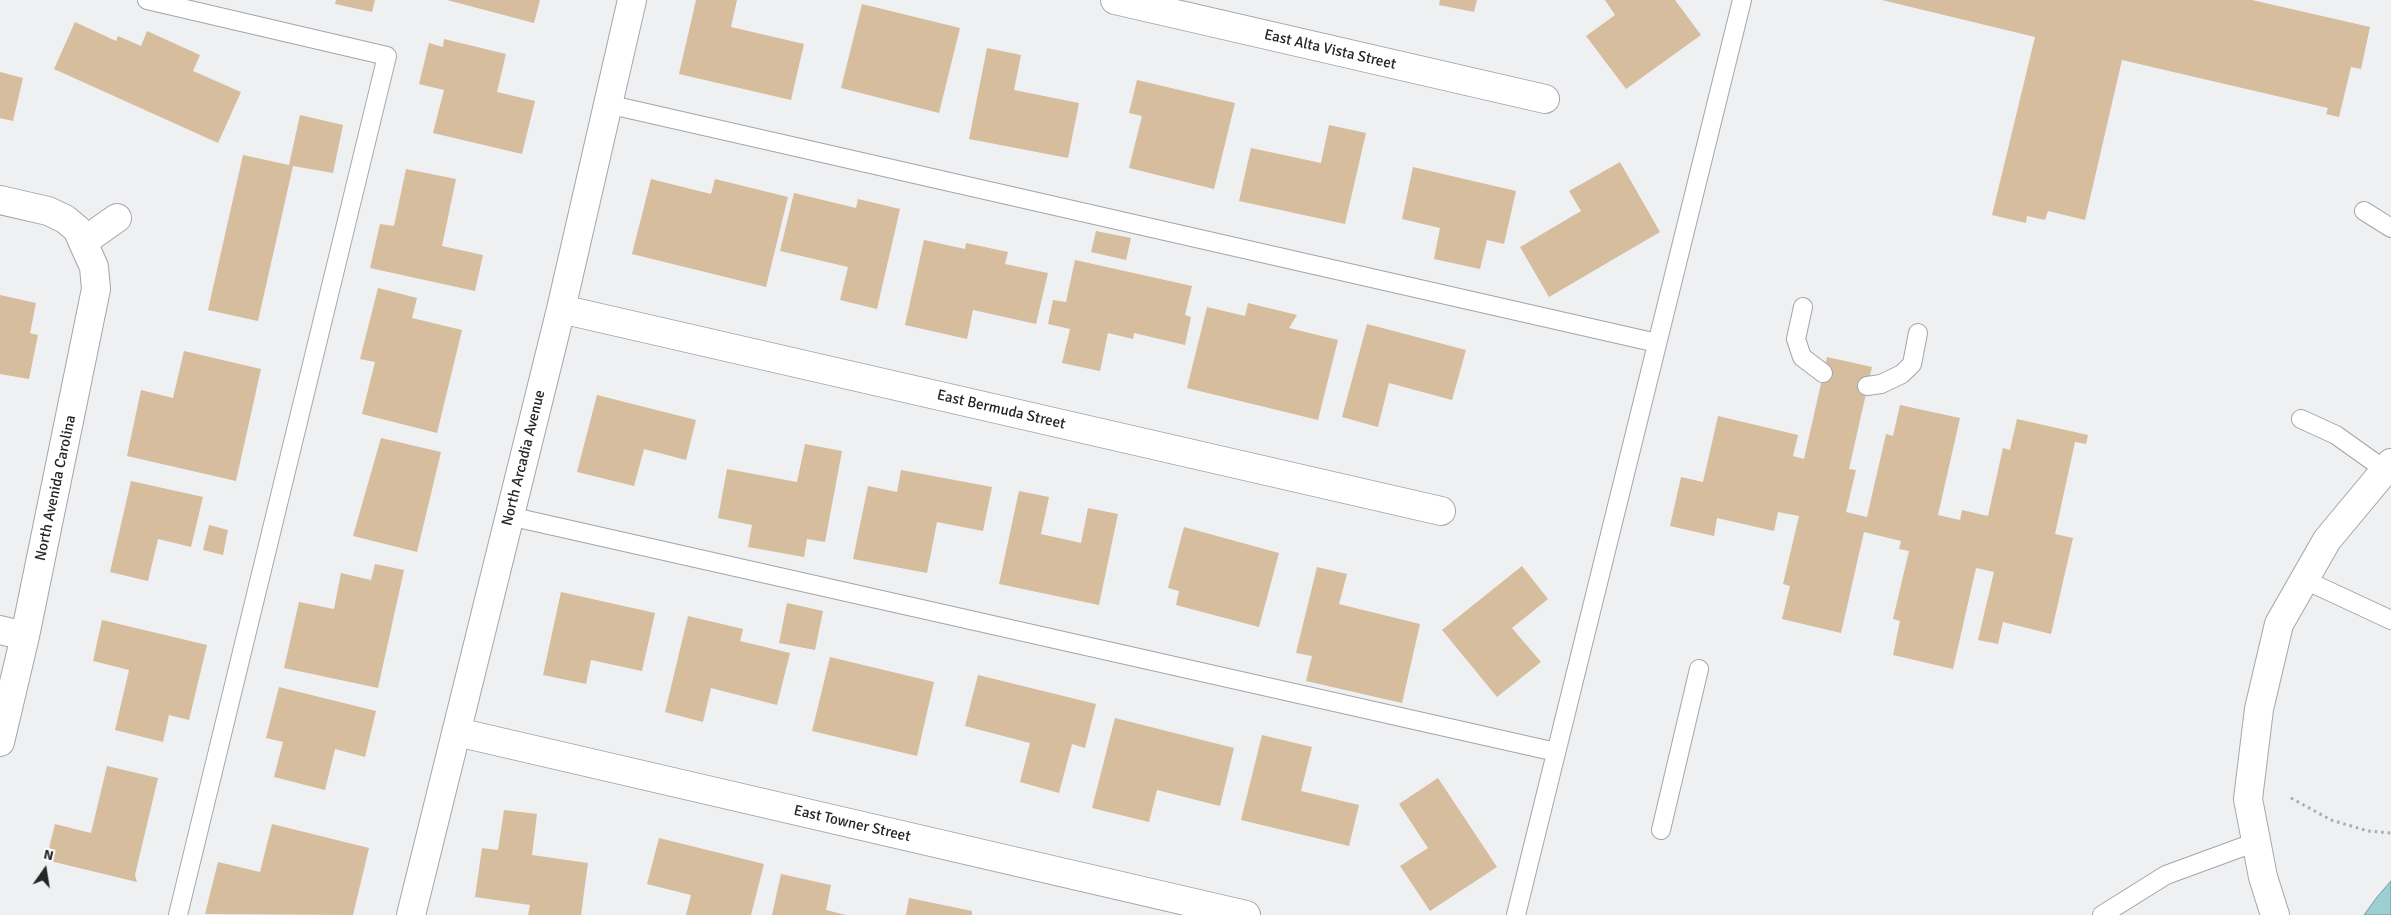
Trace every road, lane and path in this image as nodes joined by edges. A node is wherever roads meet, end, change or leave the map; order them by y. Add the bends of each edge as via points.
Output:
1 (146, 0) edge
2 (632, 0) edge
3 (1115, 0) edge
4 (1742, 0) edge
5 (1545, 99) dead end
6 (607, 104) junction
7 (0, 200) edge
8 (2364, 211) dead end
9 (117, 218) dead end
10 (2391, 228) edge
11 (81, 238) junction
12 (1803, 307) dead end
13 (561, 309) junction
14 (1918, 333) dead end
15 (1657, 343) junction
16 (1823, 373) dead end
17 (1867, 386) dead end
18 (2301, 419) dead end
19 (2388, 467) edge
20 (1441, 511) dead end
21 (509, 516) junction
22 (2305, 580) junction
23 (2391, 620) edge
24 (13, 633) edge
25 (1699, 669) dead end
26 (457, 732) junction
27 (0, 742) edge
28 (1556, 752) junction
29 (2291, 798) dead end
30 (1661, 830) dead end
31 (2391, 834) edge
32 (2256, 842) junction
33 (178, 915) edge
34 (411, 915) edge
35 (1246, 915) edge
36 (1516, 915) edge
37 (2102, 915) edge
38 (2275, 915) edge

1 - 33 lane via 387,56
2 - 6 street, North Arcadia Avenue
3 - 5 street, East Alta Vista Street
4 - 15 lane
6 - 13 street, North Arcadia Avenue
6 - 15 lane
7 - 11 street via 48,211 66,219
8 - 10 lane
9 - 11 street
11 - 24 street, North Avenida Carolina via 94,267 96,289
12 - 16 lane via 1796,338 1802,357
13 - 20 street, East Bermuda Street
13 - 21 street, North Arcadia Avenue
14 - 17 lane via 1912,364 1902,374 1882,384
15 - 28 lane
18 - 19 lane via 2336,435
19 - 22 street via 2327,540
21 - 26 street, North Arcadia Avenue
21 - 28 lane
22 - 23 lane
22 - 32 street via 2279,624 2259,709 2248,799
24 - 27 street, North Avenida Carolina
25 - 30 lane
26 - 34 street, North Arcadia Avenue
26 - 35 street, East Towner Street
28 - 36 lane
29 - 31 path via 2331,820
32 - 37 lane via 2166,875
32 - 38 street

